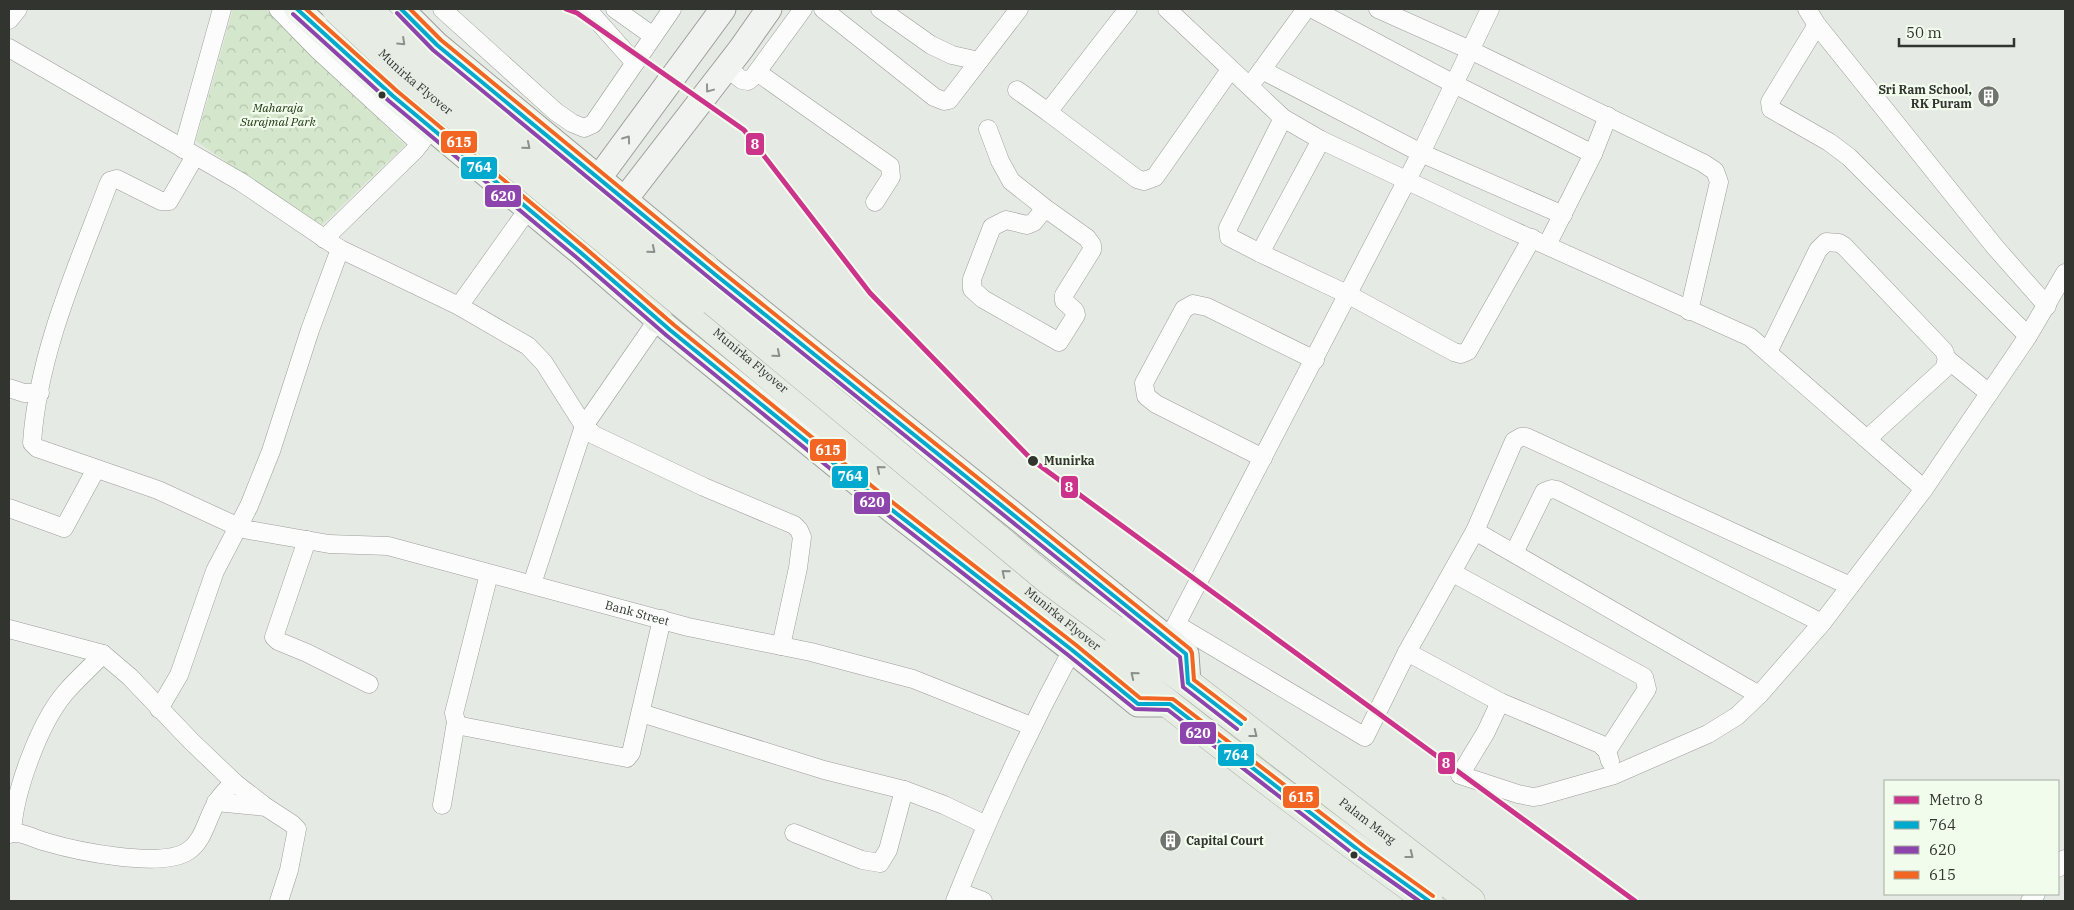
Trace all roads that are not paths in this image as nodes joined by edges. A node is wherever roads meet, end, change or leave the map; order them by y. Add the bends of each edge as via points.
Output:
1 (18, 9) edge
2 (222, 9) edge
3 (278, 9) edge
4 (297, 9) edge
5 (336, 9) edge
6 (367, 9) edge
7 (401, 9) edge
8 (442, 9) edge
9 (587, 9) edge
10 (615, 9) edge
11 (672, 9) edge
12 (708, 9) edge
13 (722, 9) edge
14 (769, 9) edge
15 (803, 9) edge
16 (823, 9) edge
17 (880, 9) edge
18 (1019, 9) edge
19 (1128, 9) edge
20 (1166, 9) edge
21 (1378, 9) edge
22 (1490, 9) edge
23 (1807, 9) edge
24 (1302, 11) edge
25 (9, 20) edge
26 (1817, 25) junction
27 (653, 36) junction
28 (699, 39) junction
29 (9, 48) edge
30 (1470, 50) junction
31 (979, 61) junction
32 (635, 63) junction
33 (726, 67) junction
34 (1230, 70) junction
35 (1262, 70) junction
36 (758, 72) junction
37 (1454, 84) junction
38 (1249, 87) junction
39 (1017, 90) dead end
40 (1048, 112) junction
41 (1608, 116) junction
42 (1283, 118) junction
43 (988, 130) dead end
44 (426, 136) junction
45 (1321, 140) junction
46 (189, 152) junction
47 (1421, 153) junction
48 (1593, 154) junction
49 (598, 179) junction
50 (1406, 181) junction
51 (626, 200) junction
52 (875, 202) dead end
53 (528, 208) junction
54 (1046, 208) junction
55 (1563, 215) junction
56 (553, 229) junction
57 (324, 239) junction
58 (1539, 242) junction
59 (340, 249) junction
60 (580, 252) junction
61 (1260, 253) junction
62 (705, 267) junction
63 (2065, 273) edge
64 (1349, 294) junction
65 (459, 306) junction
66 (2047, 306) junction
67 (1689, 311) junction
68 (658, 318) junction
69 (2028, 336) junction
70 (1768, 352) junction
71 (1947, 359) junction
72 (1314, 360) junction
73 (9, 388) edge
74 (40, 393) junction
75 (1989, 393) junction
76 (584, 426) junction
77 (1867, 439) junction
78 (1263, 458) junction
79 (96, 469) junction
80 (1924, 489) junction
81 (9, 508) edge
82 (237, 527) junction
83 (1475, 531) junction
84 (307, 540) junction
85 (1514, 553) junction
86 (1453, 573) junction
87 (489, 574) junction
88 (532, 584) junction
89 (1850, 586) junction
90 (662, 619) junction
91 (1822, 623) junction
92 (9, 629) edge
93 (1173, 632) junction
94 (1106, 637) junction
95 (781, 646) junction
96 (1072, 650) junction
97 (1407, 652) junction
98 (103, 654) junction
99 (1188, 683) junction
100 (369, 684) dead end
101 (1759, 695) junction
102 (1500, 702) junction
103 (1170, 704) junction
104 (159, 709) junction
105 (641, 714) junction
106 (456, 722) junction
107 (1031, 726) junction
108 (1607, 751) junction
109 (1614, 775) junction
110 (234, 782) junction
111 (904, 790) junction
112 (216, 802) junction
113 (442, 806) dead end
114 (266, 807) junction
115 (986, 825) junction
116 (10, 833) edge
117 (794, 833) dead end
118 (957, 896) edge
119 (279, 901) edge
120 (983, 901) edge
121 (1427, 901) edge
122 (1470, 901) edge

1 - 25 street
2 - 46 street
3 - 44 street via 318,50
4 - 44 main road via 393,96
94 -> 5 main road, Munirka Flyover, bridge via 978,550 402,72
6 -> 94 main road, Munirka Flyover, bridge via 419,57 1048,580
7 - 49 main road via 437,45
8 - 32 street via 556,112 584,128 593,124
9 - 32 street
10 - 27 street
11 - 27 street
12 - 28 main road
13 - 28 main road
14 - 33 main road
15 - 36 street
16 - 31 street via 940,101 949,100
17 - 31 street via 931,45 952,55
18 - 31 street
19 - 40 street
20 - 34 street
21 - 30 street
22 - 30 street
23 - 26 street
24 - 35 street
24 - 37 street
26 - 66 street via 1995,247
26 - 69 street via 1770,102 1771,109 1849,157
27 - 32 street
49 -> 28 main road
29 - 46 street
30 - 37 street
30 - 41 street
33 - 36 street via 746,82
33 -> 51 main road
34 - 38 street
34 - 40 street via 1150,181 1137,178
35 - 38 street
35 - 47 street
36 - 52 street via 890,166 891,177
37 - 47 street
37 - 48 street
38 - 42 street
39 - 40 street
41 - 48 street
41 - 67 street via 1703,163 1717,174 1719,182
42 - 45 street
42 - 61 street via 1228,228 1230,238
43 - 54 street via 1010,181
44 - 53 main road
44 - 57 street
45 - 50 street
45 - 61 street
46 - 57 street via 250,187
46 - 74 street via 171,199 165,202 117,179 110,181 66,296 48,352
47 - 50 street
47 - 55 street
48 - 55 street
49 - 51 main road
49 - 56 main road
50 - 58 street
50 - 64 street
51 - 60 main road
51 - 62 main road
53 - 56 main road
53 - 65 street
54 - 54 street via 1092,245 1064,295 1064,301 1076,315 1059,342 983,299 971,285 992,227 1006,220 1027,225
55 - 58 street
56 - 60 main road
57 - 59 street
58 - 64 street via 1464,353 1454,352
58 - 67 street
59 - 65 street
59 - 82 street via 271,451
60 - 68 main road
61 - 64 street
62 - 68 main road via 690,264 663,276 656,289 654,304
62 - 93 main road
63 - 66 street
64 - 72 street
65 - 76 street via 534,351
66 - 69 street
67 - 70 street via 1740,332
68 - 76 street
68 - 96 main road via 874,496
69 - 75 street
70 - 71 street via 1818,250 1822,244 1832,242 1849,250 1944,351
70 - 77 street
71 - 75 street
71 - 77 street via 1944,369
72 - 78 street
72 - 78 street via 1207,306 1193,304 1184,309 1144,383 1146,396 1156,404
73 - 74 street via 24,393
74 - 79 street, Bank Street via 33,422 34,446
75 - 80 street
76 - 88 street
76 - 95 street via 594,435 622,449 799,530 801,548
77 - 80 street
78 - 93 street
79 - 81 street via 64,528
79 - 82 street, Bank Street via 158,490
80 - 89 street
82 - 84 street, Bank Street
82 - 104 street via 216,571 179,675
83 - 85 street
83 - 86 street
83 - 89 street via 1514,441 1526,437
84 - 87 street, Bank Street via 329,544 382,545
84 - 100 street via 274,637 278,642
85 - 91 street via 1544,492 1552,489
85 - 101 street
86 - 97 street
86 - 108 street via 1644,677 1647,689
87 - 88 street, Bank Street
87 - 106 street via 454,714
88 - 90 street, Bank Street
89 - 91 street
90 - 95 street, Bank Street
90 - 105 street
91 - 101 street
92 - 98 street
93 - 97 street via 1365,738
93 - 99 main road via 1186,654
94 - 99 main road, Munirka Flyover
103 -> 94 main road, Munirka Flyover
95 - 107 street, Bank Street via 913,679
96 - 103 main road via 1138,704
96 - 107 street
97 - 102 street
98 - 104 street
98 - 116 street via 65,693 51,713 25,775
99 -> 122 main road, Palam Marg
101 - 109 street via 1737,716 1708,734
102 - 108 street via 1600,744
102 - 109 street via 1460,775 1533,797
103 - 121 main road
104 - 110 street
105 - 106 street via 631,753 625,759 461,726
105 - 111 street via 824,770
106 - 113 street
107 - 115 street
108 - 109 street
110 - 112 street
110 - 114 street
111 - 115 street
111 - 117 street via 888,850 880,864
112 - 114 street
112 - 116 street via 194,847 179,856 102,855
114 - 119 street via 292,824 298,832
115 - 118 street
118 - 120 street

